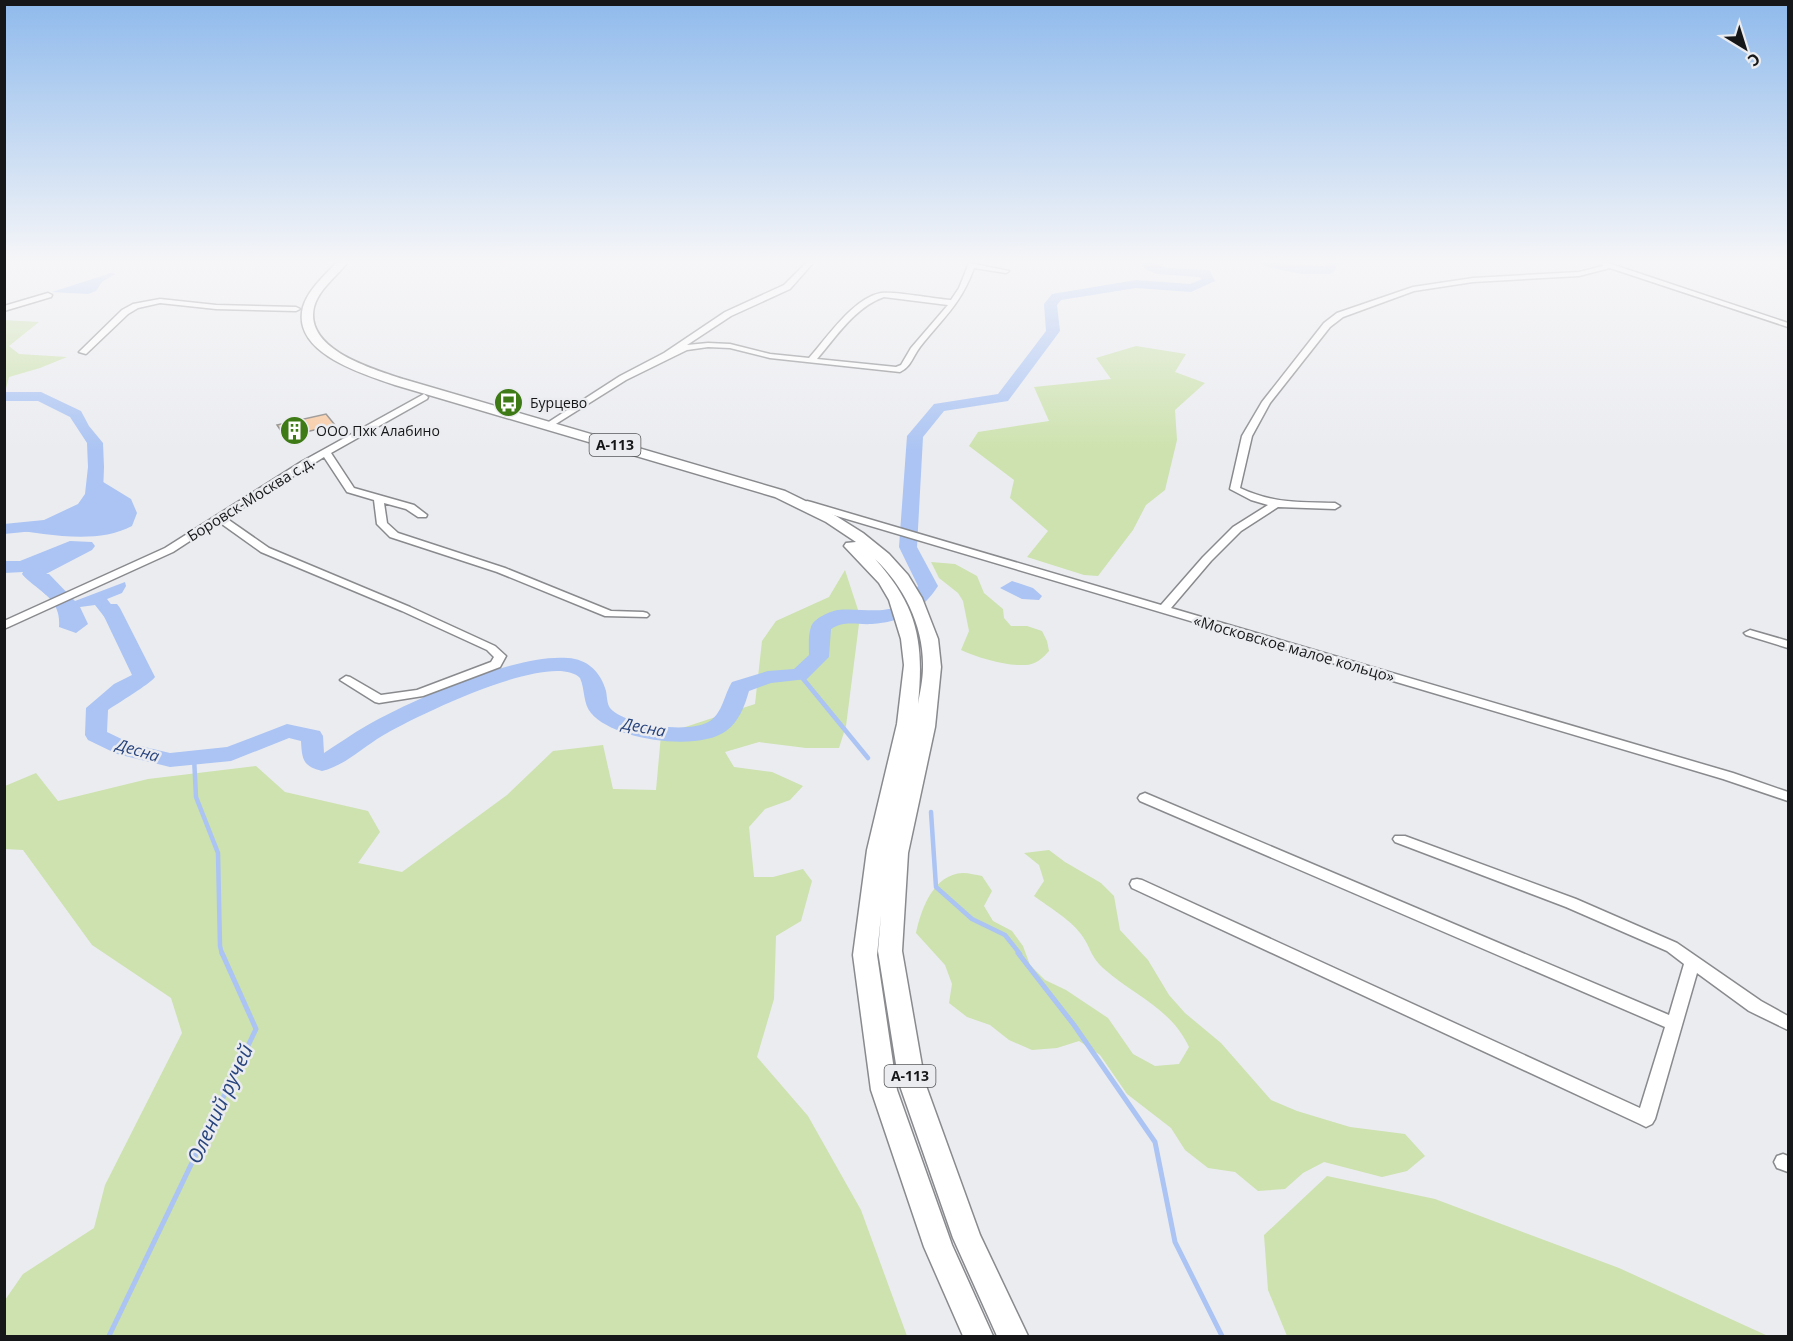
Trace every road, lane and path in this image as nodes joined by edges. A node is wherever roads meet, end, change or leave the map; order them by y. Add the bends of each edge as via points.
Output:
1 (111, 326) edge
2 (297, 326) edge
3 (309, 326) edge
4 (711, 326) edge
5 (842, 326) edge
6 (934, 326) edge
7 (1327, 326) edge
8 (83, 352) dead end
9 (667, 355) junction
10 (812, 360) junction
11 (424, 397) junction
12 (548, 425) junction
13 (326, 452) junction
14 (379, 499) junction
15 (800, 502) junction
16 (1276, 504) junction
17 (1335, 506) dead end
18 (422, 516) dead end
19 (220, 518) junction
20 (852, 539) junction
21 (1163, 610) junction
22 (643, 615) dead end
23 (4, 626) edge
24 (1750, 633) dead end
25 (1788, 645) edge
26 (923, 666) junction
27 (346, 680) dead end
28 (1788, 797) edge
29 (1144, 798) dead end
30 (1400, 839) dead end
31 (1137, 884) dead end
32 (1693, 961) junction
33 (1674, 1024) junction
34 (1788, 1024) edge
35 (978, 1336) edge
36 (1013, 1336) edge

1 - 8 street
2 - 11 highway, А-113 via 303,338 326,360 358,376
3 - 12 highway, А-113 via 326,349 374,374
4 - 9 street
5 - 10 street
6 - 10 street via 900,368 888,370
7 - 16 street via 1266,402 1247,436 1235,489
9 - 10 street via 708,345
9 - 12 street
11 - 13 street, Боровск-Москва с.д.
11 - 20 highway, А-113 via 760,497
12 - 15 highway, А-113
13 - 14 street via 350,490
13 - 19 street, Боровск-Москва с.д.
14 - 18 street via 410,507
14 - 22 street via 382,524 394,535 501,570 609,614
15 - 20 highway, А-113
15 - 21 street, «Московское малое кольцо»
16 - 17 street
16 - 21 street via 1238,530 1207,559
19 - 23 street, Боровск-Москва с.д. via 169,550
19 - 27 street via 265,550 406,609 491,648 500,656 496,664 419,693 379,699
20 - 26 highway, А-113 via 897,600
21 - 28 street, «Московское малое кольцо» via 1712,771
24 - 25 street
26 - 35 highway, А-113 via 878,850 866,955 884,1090 938,1247
26 - 36 highway, А-113 via 925,727 897,854 890,951 912,1083 967,1238
29 - 33 street
30 - 32 street via 1571,903 1672,947
31 - 33 street via 1646,1119
32 - 33 street
32 - 34 street via 1755,1006

